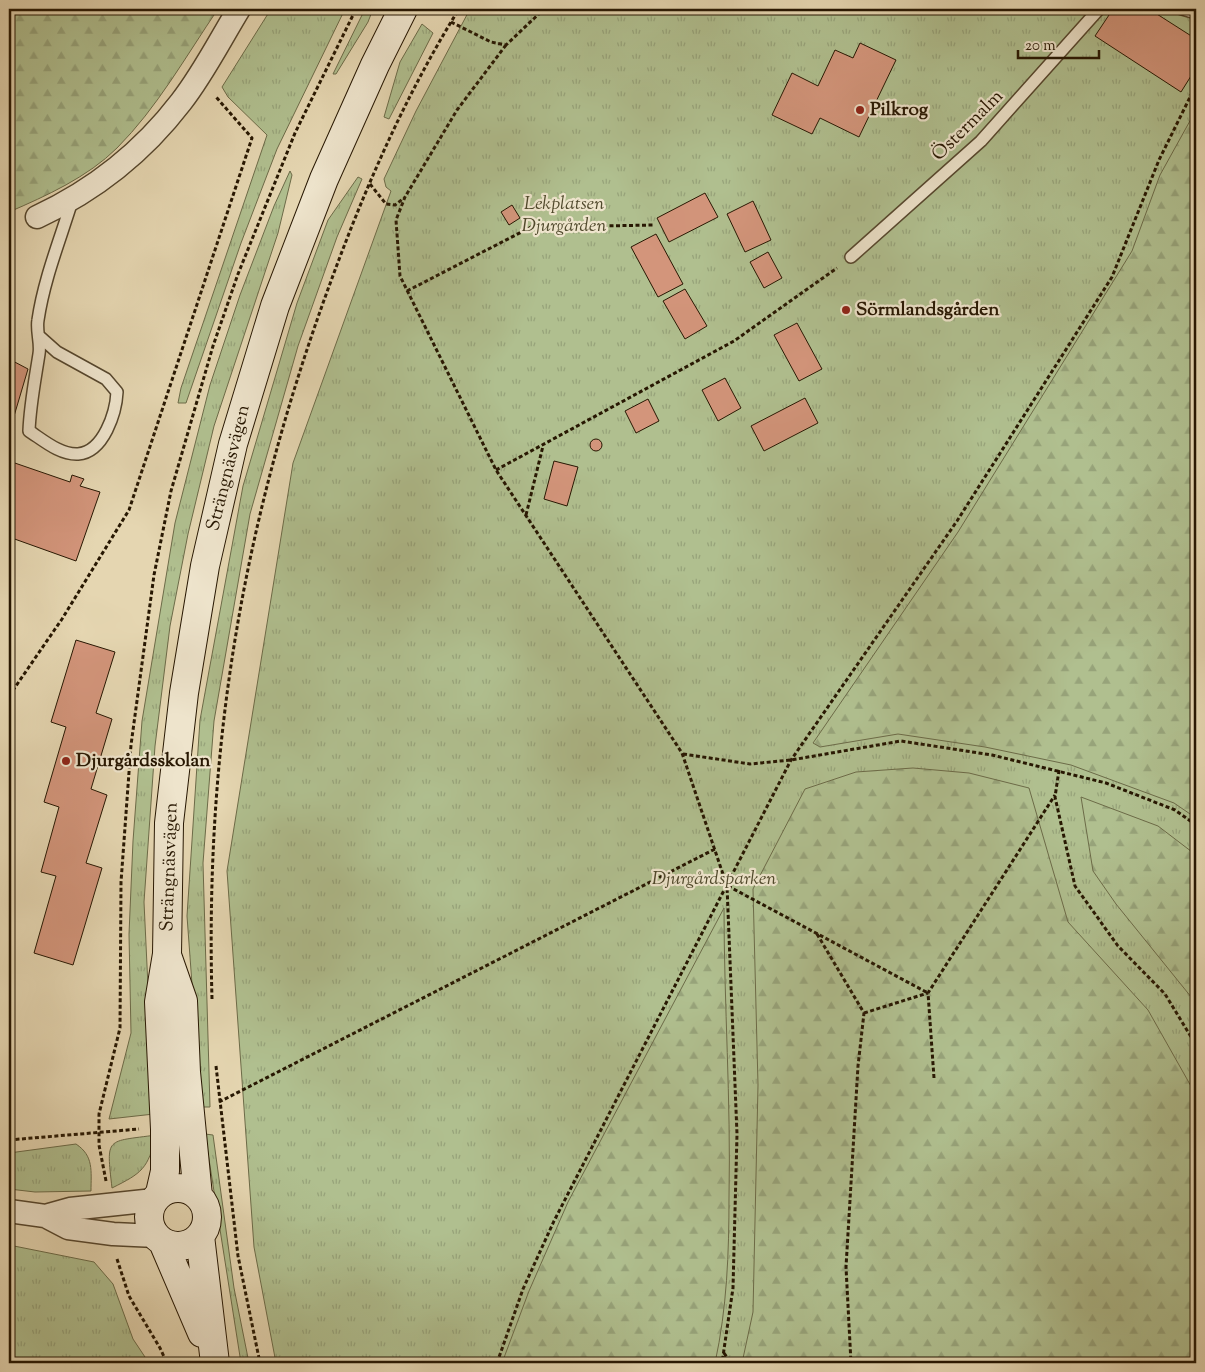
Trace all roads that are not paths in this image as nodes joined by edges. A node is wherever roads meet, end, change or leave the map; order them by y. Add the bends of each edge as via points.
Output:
1 (239, 9) edge
2 (403, 9) edge
3 (1099, 9) edge
4 (1182, 9) edge
5 (1196, 13) edge
6 (72, 201) junction
7 (37, 217) dead end
8 (851, 258) road end
9 (39, 336) junction
10 (167, 954) junction
11 (157, 1196) junction
12 (198, 1196) junction
13 (9, 1211) edge
14 (45, 1216) junction
15 (200, 1236) junction
16 (159, 1239) junction
17 (214, 1361) edge

1 - 6 street via 182,102 143,147
2 - 10 main road, Strängnäsvägen via 324,179 275,306 233,444 204,566 184,693 169,823
3 - 8 lane, Östermalm via 981,141
4 - 5 lane
6 - 7 street
6 - 9 lane via 46,284 38,322
9 - 9 lane via 40,352 30,402 29,431 53,448 79,454 94,448 112,422 117,392 106,379 57,352
10 - 11 main road, Strängnäsvägen via 159,1002 165,1130 164,1171
10 - 12 main road, Strängnäsvägen via 183,1001
11 - 12 main road via 180,1187
11 - 14 street
11 - 16 main road via 148,1218
12 - 15 main road via 207,1216
13 - 14 street
14 - 16 street via 68,1228
15 - 16 main road via 182,1246
15 - 17 main road
16 - 17 main road

